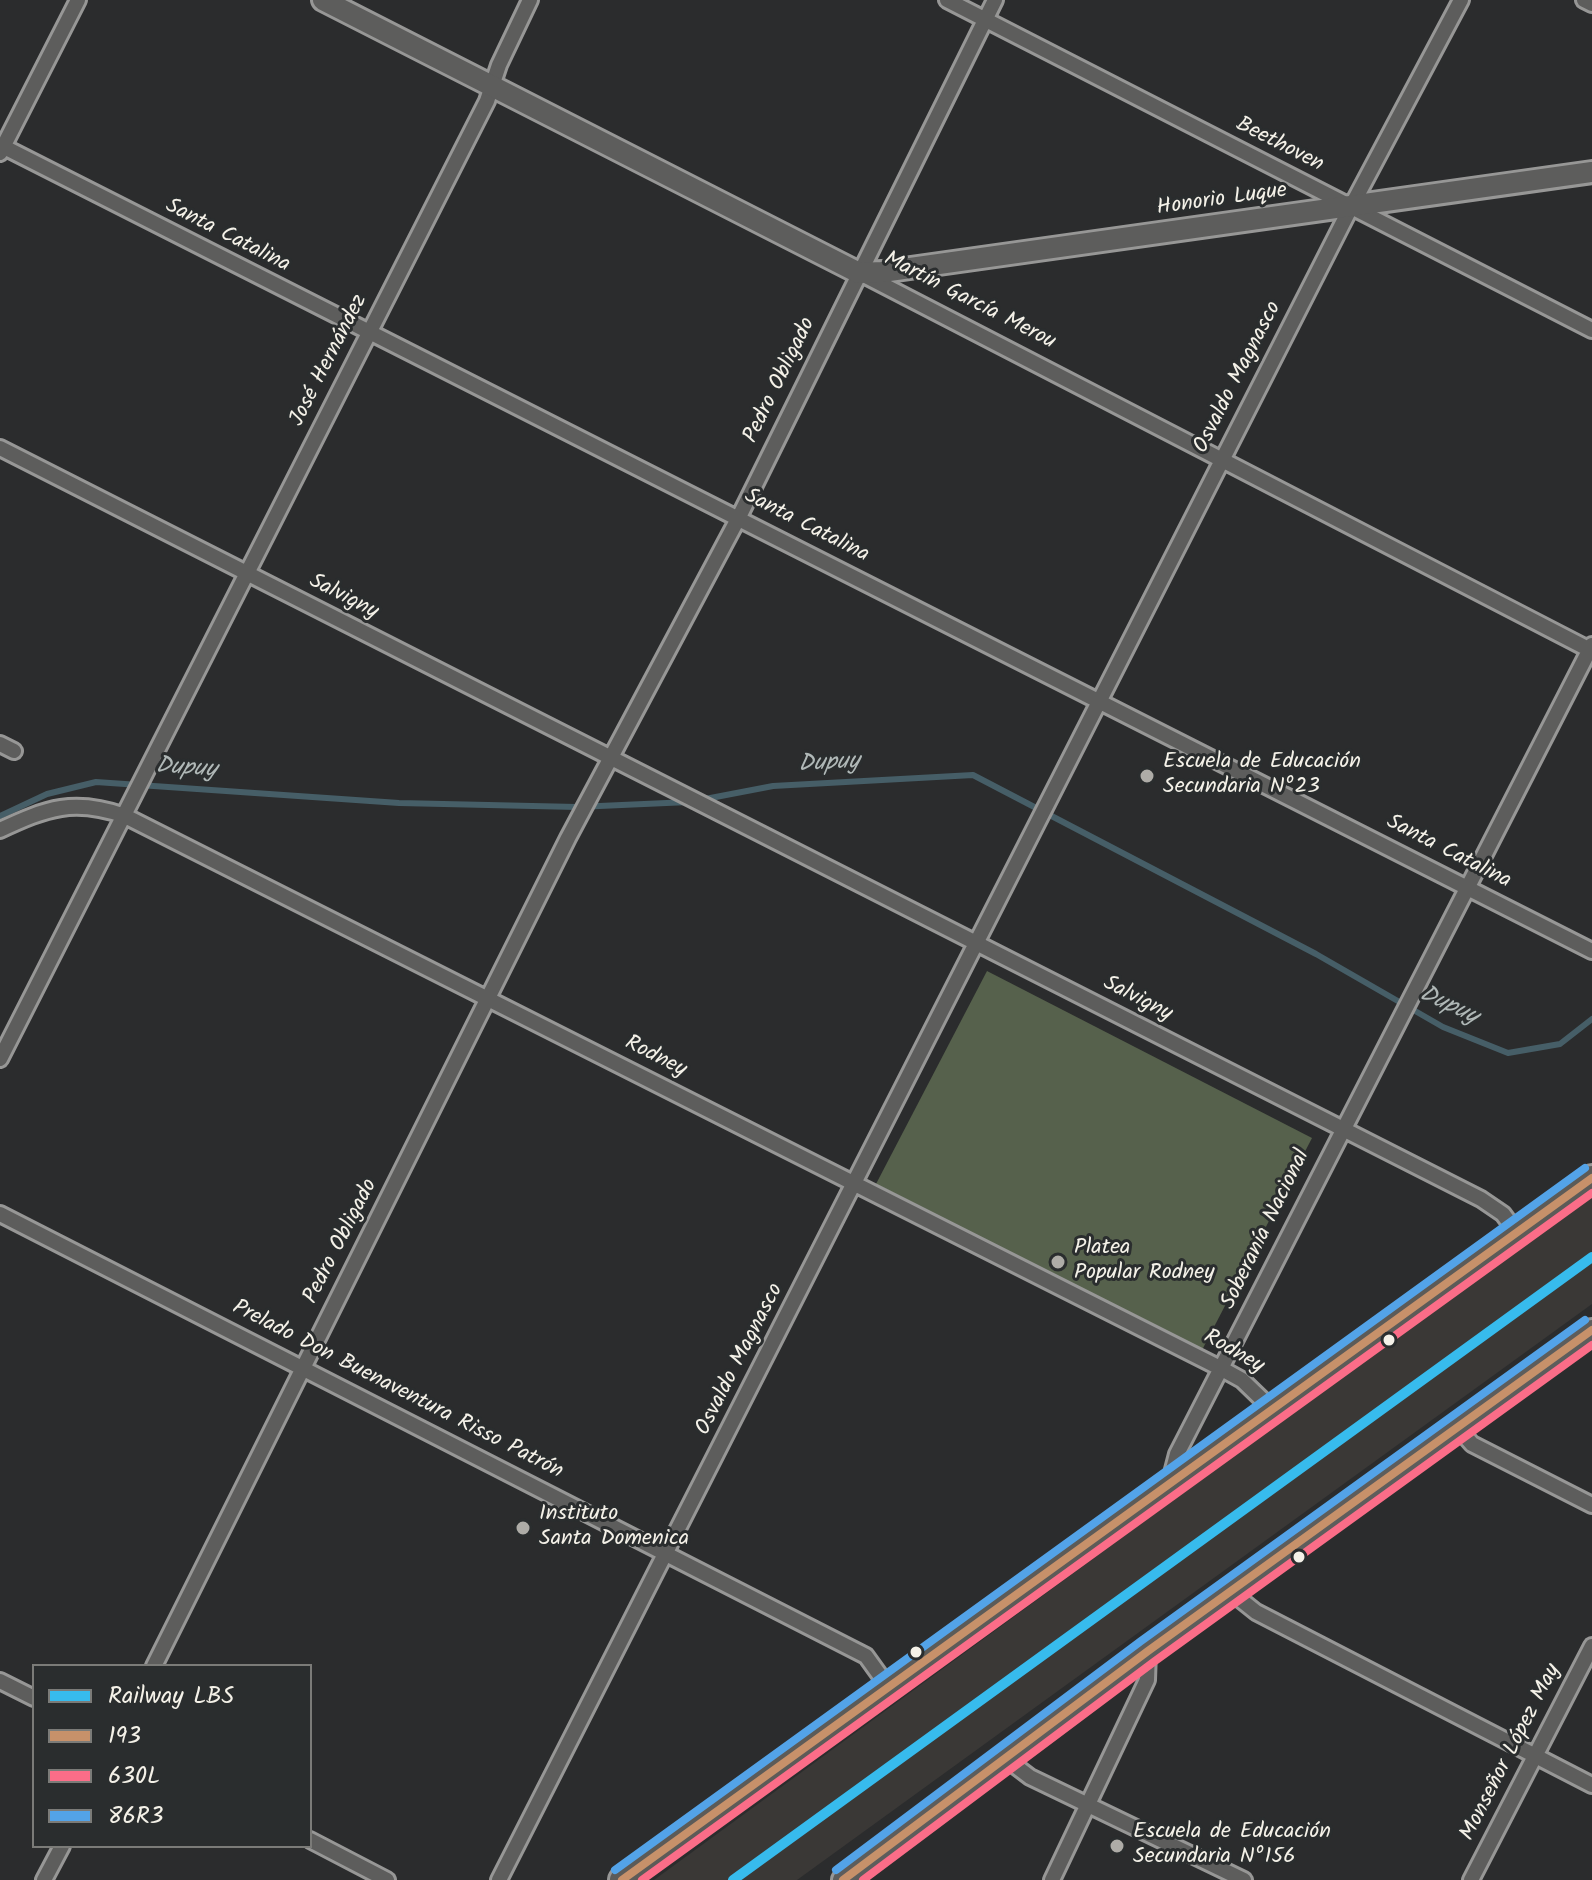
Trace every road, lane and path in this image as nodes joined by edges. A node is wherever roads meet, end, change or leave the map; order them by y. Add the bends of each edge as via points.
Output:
1 (78, 0) edge
2 (323, 0) edge
3 (530, 0) edge
4 (947, 0) edge
5 (995, 0) edge
6 (1461, 0) edge
7 (1584, 0) edge
8 (1592, 4) edge
9 (985, 20) junction
10 (492, 86) junction
11 (1, 148) edge
12 (1592, 172) edge
13 (1351, 207) junction
14 (859, 273) junction
15 (1592, 330) edge
16 (370, 334) junction
17 (0, 448) edge
18 (1223, 458) junction
19 (739, 517) junction
20 (245, 572) junction
21 (1591, 648) edge
22 (1099, 701) junction
23 (612, 759) junction
24 (125, 816) junction
25 (0, 830) edge
26 (1468, 888) junction
27 (976, 944) junction
28 (1592, 951) edge
29 (491, 999) junction
30 (0, 1059) edge
31 (1342, 1127) junction
32 (1592, 1178) edge
33 (854, 1184) junction
34 (0, 1214) edge
35 (1517, 1233) junction
36 (1592, 1330) edge
37 (302, 1369) junction
38 (1222, 1369) junction
39 (1274, 1411) junction
40 (1457, 1427) junction
41 (1169, 1485) junction
42 (1592, 1505) edge
43 (668, 1552) junction
44 (1231, 1592) junction
45 (1592, 1646) edge
46 (1148, 1651) junction
47 (155, 1664) edge
48 (0, 1681) edge
49 (889, 1688) junction
50 (32, 1697) edge
51 (1536, 1757) junction
52 (1005, 1758) junction
53 (1592, 1785) edge
54 (1090, 1804) junction
55 (312, 1841) edge
56 (61, 1848) edge
57 (44, 1880) edge
58 (387, 1880) edge
59 (499, 1880) edge
60 (622, 1880) edge
61 (843, 1880) edge
62 (1052, 1880) edge
63 (1244, 1880) edge
64 (1471, 1880) edge

1 - 11 street
2 - 10 street, Martín García Merou
3 - 10 street, José Hernández
4 - 9 street, Beethoven
5 - 9 street, Pedro Obligado
6 - 13 street, Osvaldo Magnasco
7 - 8 street
9 - 13 street, Beethoven
9 - 14 street, Pedro Obligado
10 - 14 street, Martín García Merou
10 - 16 street, José Hernández
11 - 16 street, Santa Catalina
12 - 13 street, Honorio Luque
13 - 14 street, Honorio Luque
13 - 15 street, Beethoven
13 - 18 street, Osvaldo Magnasco
14 - 18 street, Martín García Merou
14 - 19 street, Pedro Obligado
16 - 19 street, Santa Catalina
16 - 20 street, José Hernández
17 - 20 street, Salvigny
18 - 21 street, Martín García Merou
18 - 22 street, Osvaldo Magnasco
19 - 22 street, Santa Catalina
19 - 23 street, Pedro Obligado
20 - 23 street, Salvigny
20 - 24 street, José Hernández
21 - 26 street
22 - 26 street, Santa Catalina
22 - 27 street, Osvaldo Magnasco
23 - 27 street, Salvigny
23 - 29 street, Pedro Obligado
24 - 25 street, Rodney via 86,805 66,806
24 - 29 street, Rodney
24 - 30 street
26 - 28 street, Santa Catalina
26 - 31 street, Soberanía Nacional
27 - 31 street, Salvigny
27 - 33 street, Osvaldo Magnasco
29 - 33 street, Rodney
29 - 37 street, Pedro Obligado
31 - 35 street, Salvigny via 1481,1199 1503,1214
31 - 38 street, Soberanía Nacional
32 - 35 main road
33 - 38 street, Rodney
33 - 43 street, Osvaldo Magnasco
34 - 37 street, Prelado Don Buenaventura Risso Patrón
35 - 39 main road
36 - 40 street
37 - 43 street, Prelado Don Buenaventura Risso Patrón
37 - 47 street, Pedro Obligado
38 - 39 street, Rodney via 1242,1380
38 - 41 street, Soberanía Nacional via 1177,1454
39 - 41 main road
40 - 42 street via 1472,1444
40 - 44 street
41 - 49 main road
43 - 49 street, Prelado Don Buenaventura Risso Patrón via 866,1656
43 - 59 street, Osvaldo Magnasco
44 - 46 street
44 - 51 street via 1256,1612
45 - 51 street, Monseñor López May
46 - 52 street
46 - 54 street via 1147,1680
48 - 50 street
49 - 60 main road
51 - 53 street
51 - 64 street, Monseñor López May
52 - 54 street via 1030,1777
52 - 61 street
54 - 62 street
54 - 63 street
55 - 58 street
56 - 57 street

